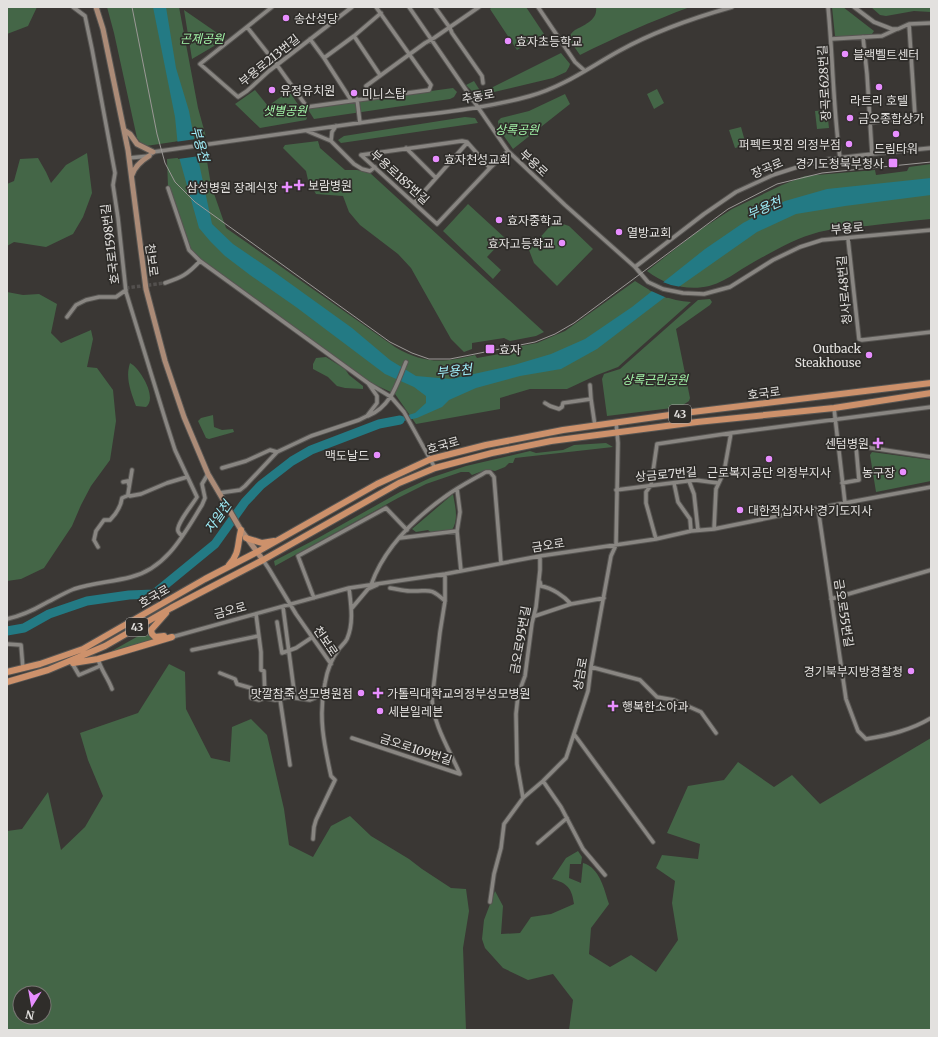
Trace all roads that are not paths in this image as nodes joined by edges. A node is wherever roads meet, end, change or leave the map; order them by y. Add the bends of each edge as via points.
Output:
1 (73, 7) edge
2 (96, 7) edge
3 (272, 7) edge
4 (352, 7) edge
5 (376, 7) edge
6 (409, 7) edge
7 (435, 7) edge
8 (479, 7) edge
9 (538, 7) edge
10 (732, 7) edge
11 (828, 7) edge
12 (854, 7) edge
13 (381, 13) junction
14 (931, 23) edge
15 (908, 24) junction
16 (247, 27) junction
17 (450, 28) junction
18 (898, 29) junction
19 (354, 36) junction
20 (862, 37) junction
21 (310, 39) junction
22 (831, 39) junction
23 (431, 40) junction
24 (409, 54) junction
25 (324, 58) junction
26 (277, 64) junction
27 (585, 71) junction
28 (380, 75) junction
29 (483, 83) dead end
30 (371, 97) junction
31 (357, 99) junction
32 (351, 100) junction
33 (477, 107) junction
34 (360, 123) junction
35 (870, 123) junction
36 (336, 126) junction
37 (124, 130) junction
38 (306, 130) junction
39 (331, 141) junction
40 (467, 142) junction
41 (406, 148) junction
42 (931, 148) edge
43 (508, 151) junction
44 (151, 154) junction
45 (872, 154) junction
46 (129, 158) junction
47 (840, 158) junction
48 (375, 168) junction
49 (490, 168) junction
50 (132, 178) junction
51 (436, 178) junction
52 (168, 188) dead end
53 (414, 203) junction
54 (931, 230) edge
55 (848, 239) junction
56 (200, 261) junction
57 (635, 267) junction
58 (165, 283) tunnel mouth
59 (126, 290) junction
60 (67, 317) dead end
61 (931, 332) edge
62 (406, 362) dead end
63 (368, 383) junction
64 (931, 383) edge
65 (590, 385) dead end
66 (931, 393) edge
67 (391, 397) junction
68 (591, 399) junction
69 (545, 403) dead end
70 (931, 407) edge
71 (834, 408) junction
72 (359, 420) junction
73 (836, 420) junction
74 (616, 422) junction
75 (595, 426) junction
76 (617, 432) junction
77 (731, 433) junction
78 (838, 443) junction
79 (856, 446) junction
80 (277, 452) junction
81 (931, 457) edge
82 (431, 459) junction
83 (222, 468) dead end
84 (435, 468) junction
85 (410, 469) junction
86 (132, 470) dead end
87 (208, 474) junction
88 (187, 477) junction
89 (689, 481) junction
90 (123, 482) dead end
91 (674, 483) junction
92 (718, 483) junction
93 (842, 483) junction
94 (399, 484) junction
95 (651, 485) junction
96 (130, 486) junction
97 (931, 488) edge
98 (457, 489) junction
99 (616, 490) junction
100 (218, 492) junction
101 (129, 495) junction
102 (845, 503) junction
103 (818, 508) junction
104 (714, 529) junction
105 (240, 530) junction
106 (407, 530) junction
107 (698, 530) junction
108 (457, 531) junction
109 (691, 532) junction
110 (182, 536) junction
111 (246, 538) junction
112 (282, 538) junction
113 (400, 538) junction
114 (656, 538) junction
115 (616, 545) junction
116 (98, 547) dead end
117 (257, 552) junction
118 (540, 556) junction
119 (263, 560) junction
120 (501, 563) junction
121 (931, 570) edge
122 (222, 571) junction
123 (461, 571) junction
124 (445, 574) junction
125 (539, 581) junction
126 (379, 584) junction
127 (371, 585) junction
128 (349, 588) junction
129 (390, 588) dead end
130 (314, 598) junction
131 (604, 598) junction
132 (831, 599) junction
133 (445, 601) junction
134 (290, 604) junction
135 (571, 604) junction
136 (283, 607) junction
137 (171, 608) junction
138 (352, 608) junction
139 (256, 614) junction
140 (534, 616) junction
141 (7, 619) edge
142 (277, 622) dead end
143 (258, 636) junction
144 (172, 637) junction
145 (311, 638) junction
146 (7, 644) edge
147 (192, 650) dead end
148 (289, 651) junction
149 (99, 662) junction
150 (72, 664) junction
151 (331, 664) junction
152 (591, 667) junction
153 (23, 669) junction
154 (48, 670) junction
155 (7, 672) edge
156 (220, 673) dead end
157 (7, 682) edge
158 (112, 689) dead end
159 (324, 689) junction
160 (265, 698) junction
161 (295, 698) junction
162 (280, 699) junction
163 (931, 718) edge
164 (716, 733) dead end
165 (574, 734) junction
166 (352, 738) dead end
167 (290, 765) dead end
168 (543, 781) junction
169 (523, 798) junction
170 (568, 818) junction
171 (313, 840) dead end
172 (652, 842) dead end
173 (538, 843) dead end
174 (605, 875) dead end
175 (490, 902) dead end

1 - 59 street, 호국로1598번길 via 85,16 101,91 115,173 113,185
2 - 37 main road, 천보로
3 - 16 street
4 - 21 street, 부용로213번길
5 - 13 street
6 - 23 street, 부용로
7 - 17 street
8 - 17 street
9 - 27 street via 575,62
10 - 27 street, 추동로 via 678,24 648,37
11 - 22 street, 장곡로628번길
12 - 18 street via 874,22
13 - 19 street
13 - 24 street
14 - 15 street
15 - 18 street
15 - 35 street via 915,116
16 - 26 street
16 - 26 street, 부용로213번길 via 200,64 238,97
17 - 23 street
17 - 29 street via 482,76
18 - 20 street via 882,36
19 - 25 street
19 - 28 street
20 - 22 street
20 - 35 street
21 - 25 street
21 - 26 street, 부용로213번길
22 - 47 street, 장곡로628번길
23 - 24 street
23 - 33 street, 부용로
24 - 28 street
24 - 30 street via 431,85 430,90
25 - 32 street
26 - 32 street via 307,107
27 - 33 street, 추동로 via 550,90
28 - 30 street via 366,86
30 - 31 street
31 - 32 street
31 - 34 street
33 - 34 street, 추동로
33 - 43 street, 부용로
34 - 36 street, 추동로
35 - 45 street
36 - 38 street, 추동로
36 - 39 street
37 - 44 main road
37 - 46 main road, 천보로
38 - 39 street
38 - 44 street, 추동로
39 - 48 street via 362,169 370,171
40 - 41 street, 부용로185번길
40 - 49 street
40 - 51 street
41 - 48 street, 부용로185번길 via 361,155
41 - 51 street
42 - 45 street, 장곡로
43 - 49 street, 부용로185번길
43 - 57 street, 부용로
44 - 46 street
44 - 50 main road via 138,164
45 - 47 street, 장곡로
46 - 50 main road, 천보로
47 - 57 street, 장곡로 via 784,171 736,192
48 - 53 street, 부용로185번길
49 - 53 street, 부용로185번길 via 437,224
50 - 87 main road, 천보로 via 146,289 165,361 184,417
51 - 53 street
52 - 56 street via 189,250
54 - 55 street, 부용로
55 - 57 street, 부용로 via 822,240 800,247 773,260 730,287 704,294 670,291 648,282
55 - 61 street, 청사로48번길 via 859,339
56 - 58 street via 187,274
56 - 63 street
59 - 60 street via 116,297 86,300 76,305
59 - 88 street, 호국로1598번길 via 175,450
62 - 67 street
63 - 67 street
63 - 72 street via 377,396 377,403 367,416
64 - 74 main road, 호국로 / 43
65 - 68 street
66 - 71 main road, 호국로 / 43
67 - 72 street via 373,414
67 - 82 street via 411,422
68 - 69 street via 563,403 559,409
68 - 75 street
70 - 73 street
71 - 73 street
71 - 76 main road, 호국로 / 43
72 - 80 street via 310,436
73 - 77 street
73 - 78 street
74 - 75 main road, 호국로 / 43
74 - 76 street, 상금로
75 - 82 main road, 호국로 / 43 via 486,445
76 - 84 main road, 호국로 / 43 via 538,443
76 - 99 street, 상금로
77 - 92 street via 724,472
77 - 95 street via 657,444
78 - 79 street
78 - 93 street
79 - 81 street
79 - 93 street via 860,480
80 - 83 street via 270,450
80 - 100 street via 240,490
82 - 84 street
82 - 85 main road, 호국로 / 43
84 - 94 main road, 호국로 / 43
85 - 94 main road via 412,474
85 - 112 main road, 호국로 / 43 via 377,484
86 - 96 street
87 - 100 main road, 천보로
87 - 110 street via 202,484 205,498
88 - 101 street via 141,494
88 - 110 street, 호국로1598번길 via 197,497 178,528
89 - 91 street, 상금로7번길
89 - 92 street, 상금로7번길
89 - 107 street via 694,494
90 - 96 street via 128,481
91 - 95 street, 상금로7번길
91 - 109 street via 678,502 690,519
92 - 104 street
93 - 102 street
94 - 119 main road, 호국로 / 43
95 - 99 street, 상금로7번길
95 - 114 street via 646,492 646,503
96 - 101 street
97 - 102 street, 금오로
98 - 106 street via 446,495
98 - 108 street via 460,512
98 - 120 street via 486,472 493,475
99 - 115 street, 상금로
100 - 105 main road, 천보로
101 - 116 street via 122,498 122,503 115,514 110,520 104,520 96,531 94,540
102 - 103 street, 금오로
103 - 104 street, 금오로
103 - 132 street, 금오로55번길
104 - 107 street, 금오로
105 - 111 main road, 천보로
105 - 122 main road via 235,559
106 - 113 street
106 - 130 street via 386,508 298,556
107 - 109 street, 금오로
108 - 113 street
108 - 123 street
109 - 114 street, 금오로
110 - 141 street via 163,561 143,573 72,590
111 - 112 main road via 262,543
111 - 117 main road, 천보로
112 - 117 main road, 호국로 / 43
113 - 127 street via 374,575
114 - 115 street, 금오로
115 - 118 street, 금오로
115 - 131 street, 상금로 via 611,556
117 - 119 main road, 천보로
117 - 122 main road, 호국로 / 43
118 - 120 street, 금오로
118 - 125 street, 금오로95번길
119 - 134 street, 천보로
119 - 137 main road, 호국로 / 43
120 - 123 street, 금오로
121 - 132 street
122 - 153 main road, 호국로 / 43 via 83,649
123 - 124 street, 금오로
124 - 126 street, 금오로
124 - 133 street, 금오로109번길
125 - 135 street via 541,586 566,598
125 - 140 street, 금오로95번길
126 - 127 street, 금오로
126 - 138 street via 368,589
127 - 128 street, 금오로
128 - 130 street, 금오로
128 - 138 street
129 - 133 street via 409,591 429,590
130 - 134 street, 금오로
131 - 135 street
131 - 152 street, 상금로
132 - 163 street, 금오로55번길 via 846,699 858,731 866,739 888,736 913,728
133 - 166 street, 금오로109번길 via 432,699 444,738 460,774
134 - 136 street, 금오로
134 - 145 street, 천보로
135 - 140 street
136 - 139 street, 금오로
136 - 148 street
137 - 144 main road via 151,632 156,637
137 - 154 main road, 호국로 / 43 via 105,646
138 - 151 street via 346,642 338,650
139 - 143 street
139 - 144 street, 금오로
140 - 169 street, 금오로95번길 via 516,714 517,764
142 - 148 street via 282,652
143 - 147 street
143 - 160 street via 261,670 266,675
144 - 149 main road
145 - 148 street
145 - 151 street, 천보로
146 - 153 street via 21,645
148 - 161 street
149 - 150 main road
149 - 150 street via 78,675
149 - 158 street
150 - 154 main road
151 - 159 street, 천보로
152 - 164 street via 640,680 657,697 674,700 701,712
152 - 165 street, 상금로 via 588,691
153 - 155 main road, 호국로 / 43
154 - 157 main road, 호국로 / 43
156 - 160 street via 235,679 237,684 251,688 251,698
159 - 161 street via 310,700
159 - 171 street, 천보로 via 321,717 324,745 331,776 335,780 316,820
160 - 162 street
161 - 162 street
162 - 167 street
165 - 168 street, 상금로 via 566,758
165 - 172 street
168 - 169 street, 상금로
168 - 170 street
169 - 175 street, 상금로 via 504,824
170 - 173 street
170 - 174 street via 583,849

